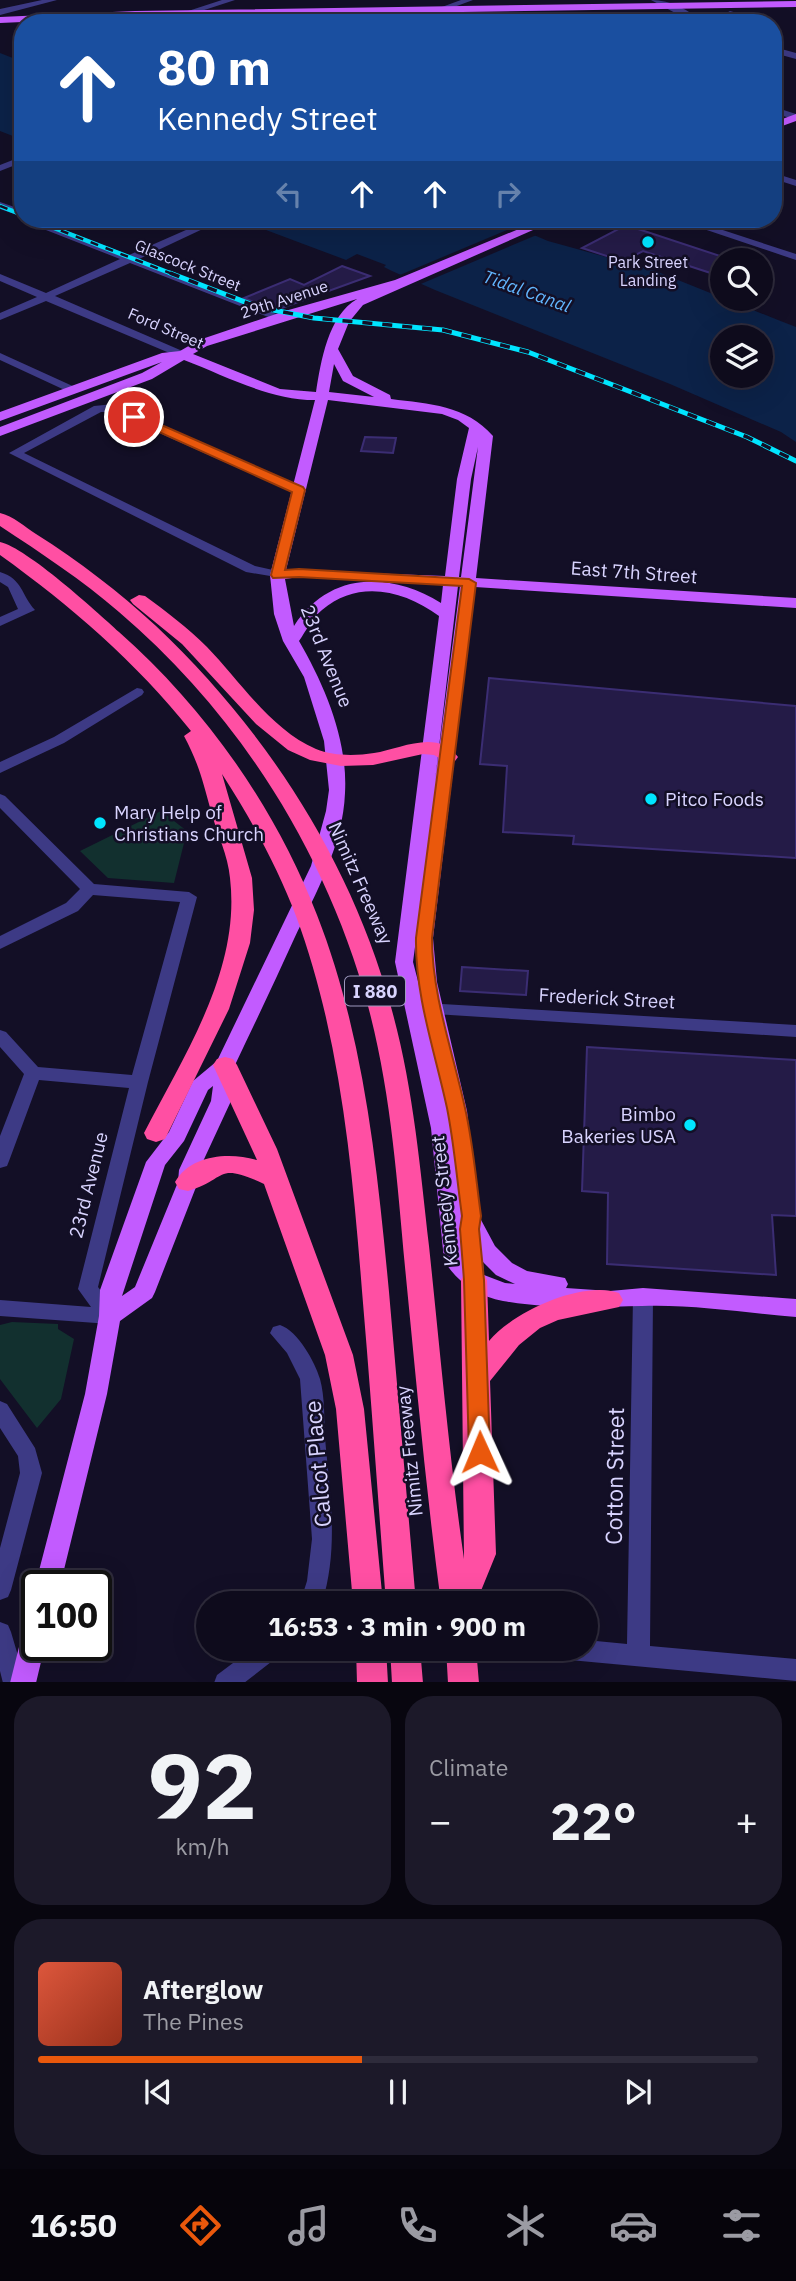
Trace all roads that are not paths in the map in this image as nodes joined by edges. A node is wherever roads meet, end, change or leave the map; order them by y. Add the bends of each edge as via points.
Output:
1 (54, 0) edge
2 (655, 0) edge
3 (464, 4) edge
4 (440, 5) edge
5 (670, 6) junction
6 (796, 6) edge
7 (710, 7) junction
8 (218, 11) edge
9 (0, 12) edge
10 (431, 13) junction
11 (197, 14) edge
12 (197, 14) edge
13 (366, 14) edge
14 (428, 14) edge
15 (685, 14) edge
16 (698, 14) edge
17 (55, 228) edge
18 (58, 228) edge
19 (198, 228) edge
20 (530, 228) edge
21 (707, 228) edge
22 (796, 257) edge
23 (132, 258) junction
24 (0, 277) edge
25 (399, 283) junction
26 (47, 296) junction
27 (320, 305) junction
28 (0, 317) edge
29 (280, 318) junction
30 (239, 333) junction
31 (337, 333) junction
32 (333, 351) junction
33 (183, 355) junction
34 (0, 356) edge
35 (213, 366) junction
36 (73, 390) junction
37 (277, 392) junction
38 (322, 396) junction
39 (366, 401) junction
40 (395, 402) junction
41 (0, 417) edge
42 (316, 420) junction
43 (0, 432) edge
44 (298, 490) junction
45 (9, 524) edge
46 (4, 550) edge
47 (277, 575) junction
48 (0, 576) edge
49 (380, 584) junction
50 (458, 584) junction
51 (796, 603) edge
52 (448, 615) junction
53 (0, 622) edge
54 (290, 641) junction
55 (170, 691) junction
56 (137, 692) dead end
57 (440, 752) junction
58 (0, 768) edge
59 (0, 799) edge
60 (89, 889) junction
61 (0, 943) edge
62 (424, 1009) junction
63 (796, 1031) edge
64 (0, 1036) edge
65 (225, 1065) junction
66 (33, 1073) junction
67 (139, 1082) junction
68 (156, 1133) joint
69 (0, 1161) edge
70 (156, 1162) junction
71 (274, 1178) junction
72 (188, 1182) junction
73 (471, 1216) junction
74 (474, 1280) junction
75 (643, 1297) junction
76 (610, 1300) junction
77 (0, 1308) edge
78 (796, 1308) edge
79 (110, 1316) junction
80 (280, 1334) dead end
81 (478, 1376) junction
82 (0, 1410) edge
83 (50, 1570) edge
84 (0, 1590) edge
85 (315, 1591) edge
86 (367, 1591) edge
87 (400, 1591) edge
88 (457, 1591) edge
89 (464, 1591) edge
90 (0, 1632) edge
91 (598, 1652) edge
92 (638, 1656) junction
93 (28, 1661) edge
94 (254, 1661) edge
95 (372, 1661) edge
96 (406, 1661) edge
97 (462, 1661) edge
98 (796, 1670) edge
99 (15, 1682) edge
100 (23, 1682) edge
101 (225, 1682) edge
102 (373, 1682) edge
103 (408, 1682) edge
104 (464, 1682) edge

1 - 9 street
2 - 5 street
3 - 4 main road
3 - 4 street
3 - 5 main road
4 - 8 main road
4 - 10 street
5 - 6 main road
5 - 7 main road
5 - 10 main road
5 - 15 street
6 - 7 main road
7 - 16 main road
8 - 11 main road
8 - 12 street
10 - 13 main road
10 - 14 street
17 - 23 street, Glascock Street
18 - 23 street, Glascock Street
19 - 23 street
20 - 25 main road
21 - 22 street
23 - 26 street
23 - 29 street, Glascock Street
24 - 26 street, Ford Street
25 - 27 main road, 29th Avenue
25 - 31 main road, 23rd Avenue via 353,307
26 - 28 street
26 - 33 street, Ford Street
27 - 29 main road, 29th Avenue
27 - 31 main road via 332,313
29 - 30 main road, 29th Avenue
30 - 33 main road, 29th Avenue via 203,343
30 - 35 main road via 208,353
31 - 32 main road, 23rd Avenue
32 - 38 main road, 23rd Avenue
32 - 40 main road, Kennedy Street via 348,378
33 - 35 main road, Ford Street
33 - 36 main road, 29th Avenue via 166,356
33 - 43 main road, 29th Avenue via 147,376
34 - 36 street
35 - 37 main road, Ford Street
36 - 41 main road, 29th Avenue
37 - 38 main road, Ford Street
37 - 42 main road via 306,406
38 - 39 main road, Kennedy Street
38 - 42 main road, 23rd Avenue
39 - 40 main road, Kennedy Street
39 - 42 main road via 335,406
40 - 50 main road, Kennedy Street via 445,410 463,417 475,429 464,479
42 - 44 main road, 23rd Avenue
44 - 47 main road, 23rd Avenue
44 - 47 street, East 7th Street via 114,408 99,409 15,453 244,566
45 - 57 highway via 89,561 188,639 276,732 306,752 351,761
45 - 88 highway, Nimitz Freeway / I 880 via 106,591 202,680 269,765 343,901 375,991 405,1136 441,1498
46 - 55 highway, Nimitz Freeway / I 880 via 77,602
47 - 49 main road, East 7th Street
47 - 50 main road, East 7th Street
47 - 54 main road, 23rd Avenue
48 - 53 street via 14,586 21,605 28,610
49 - 50 main road, East 7th Street
49 - 52 main road via 420,595
49 - 54 main road via 328,598
50 - 51 main road, East 7th Street
50 - 52 main road, Kennedy Street
50 - 57 main road, Kennedy Street
52 - 57 main road, Kennedy Street
54 - 65 main road, 23rd Avenue via 312,677 332,741 335,811 320,866
55 - 68 highway via 215,783 241,879 242,913 238,949 225,991
55 - 87 highway, Nimitz Freeway / I 880 via 209,740 263,823 302,906 332,995 369,1203
56 - 58 street via 59,740
57 - 62 main road, Kennedy Street via 424,938
59 - 60 street
60 - 61 street via 72,907
60 - 67 street, 23rd Avenue via 189,897
62 - 63 street, Frederick Street
62 - 73 main road, Kennedy Street via 457,1111
62 - 74 main road, Kennedy Street via 455,1260
64 - 66 street
65 - 70 main road, 23rd Avenue via 200,1086 177,1136
65 - 71 highway via 270,1158
65 - 72 main road, 23rd Avenue via 221,1101 189,1170
66 - 67 street
66 - 69 street
67 - 79 street, 23rd Avenue via 88,1289
68 - 70 main road
70 - 79 main road, 23rd Avenue via 111,1290
71 - 72 highway via 246,1165 227,1163 207,1168
71 - 86 highway via 339,1355 350,1409
72 - 79 main road, 23rd Avenue via 144,1293
73 - 74 main road, Kennedy Street
73 - 75 main road via 486,1251 497,1266 513,1276 612,1288
74 - 76 main road via 503,1292
74 - 81 highway
75 - 76 main road
75 - 78 main road
75 - 92 street, Cotton Street
76 - 81 highway via 571,1306 525,1324 510,1335
77 - 79 street
79 - 83 main road, 23rd Avenue via 96,1394
80 - 85 street, Calcot Place via 294,1346 310,1379 323,1539
81 - 89 highway via 481,1554
82 - 84 street via 28,1454 31,1473
90 - 99 street
91 - 92 street
92 - 98 street
93 - 100 main road
94 - 101 street
95 - 102 highway
96 - 103 highway
97 - 104 highway

